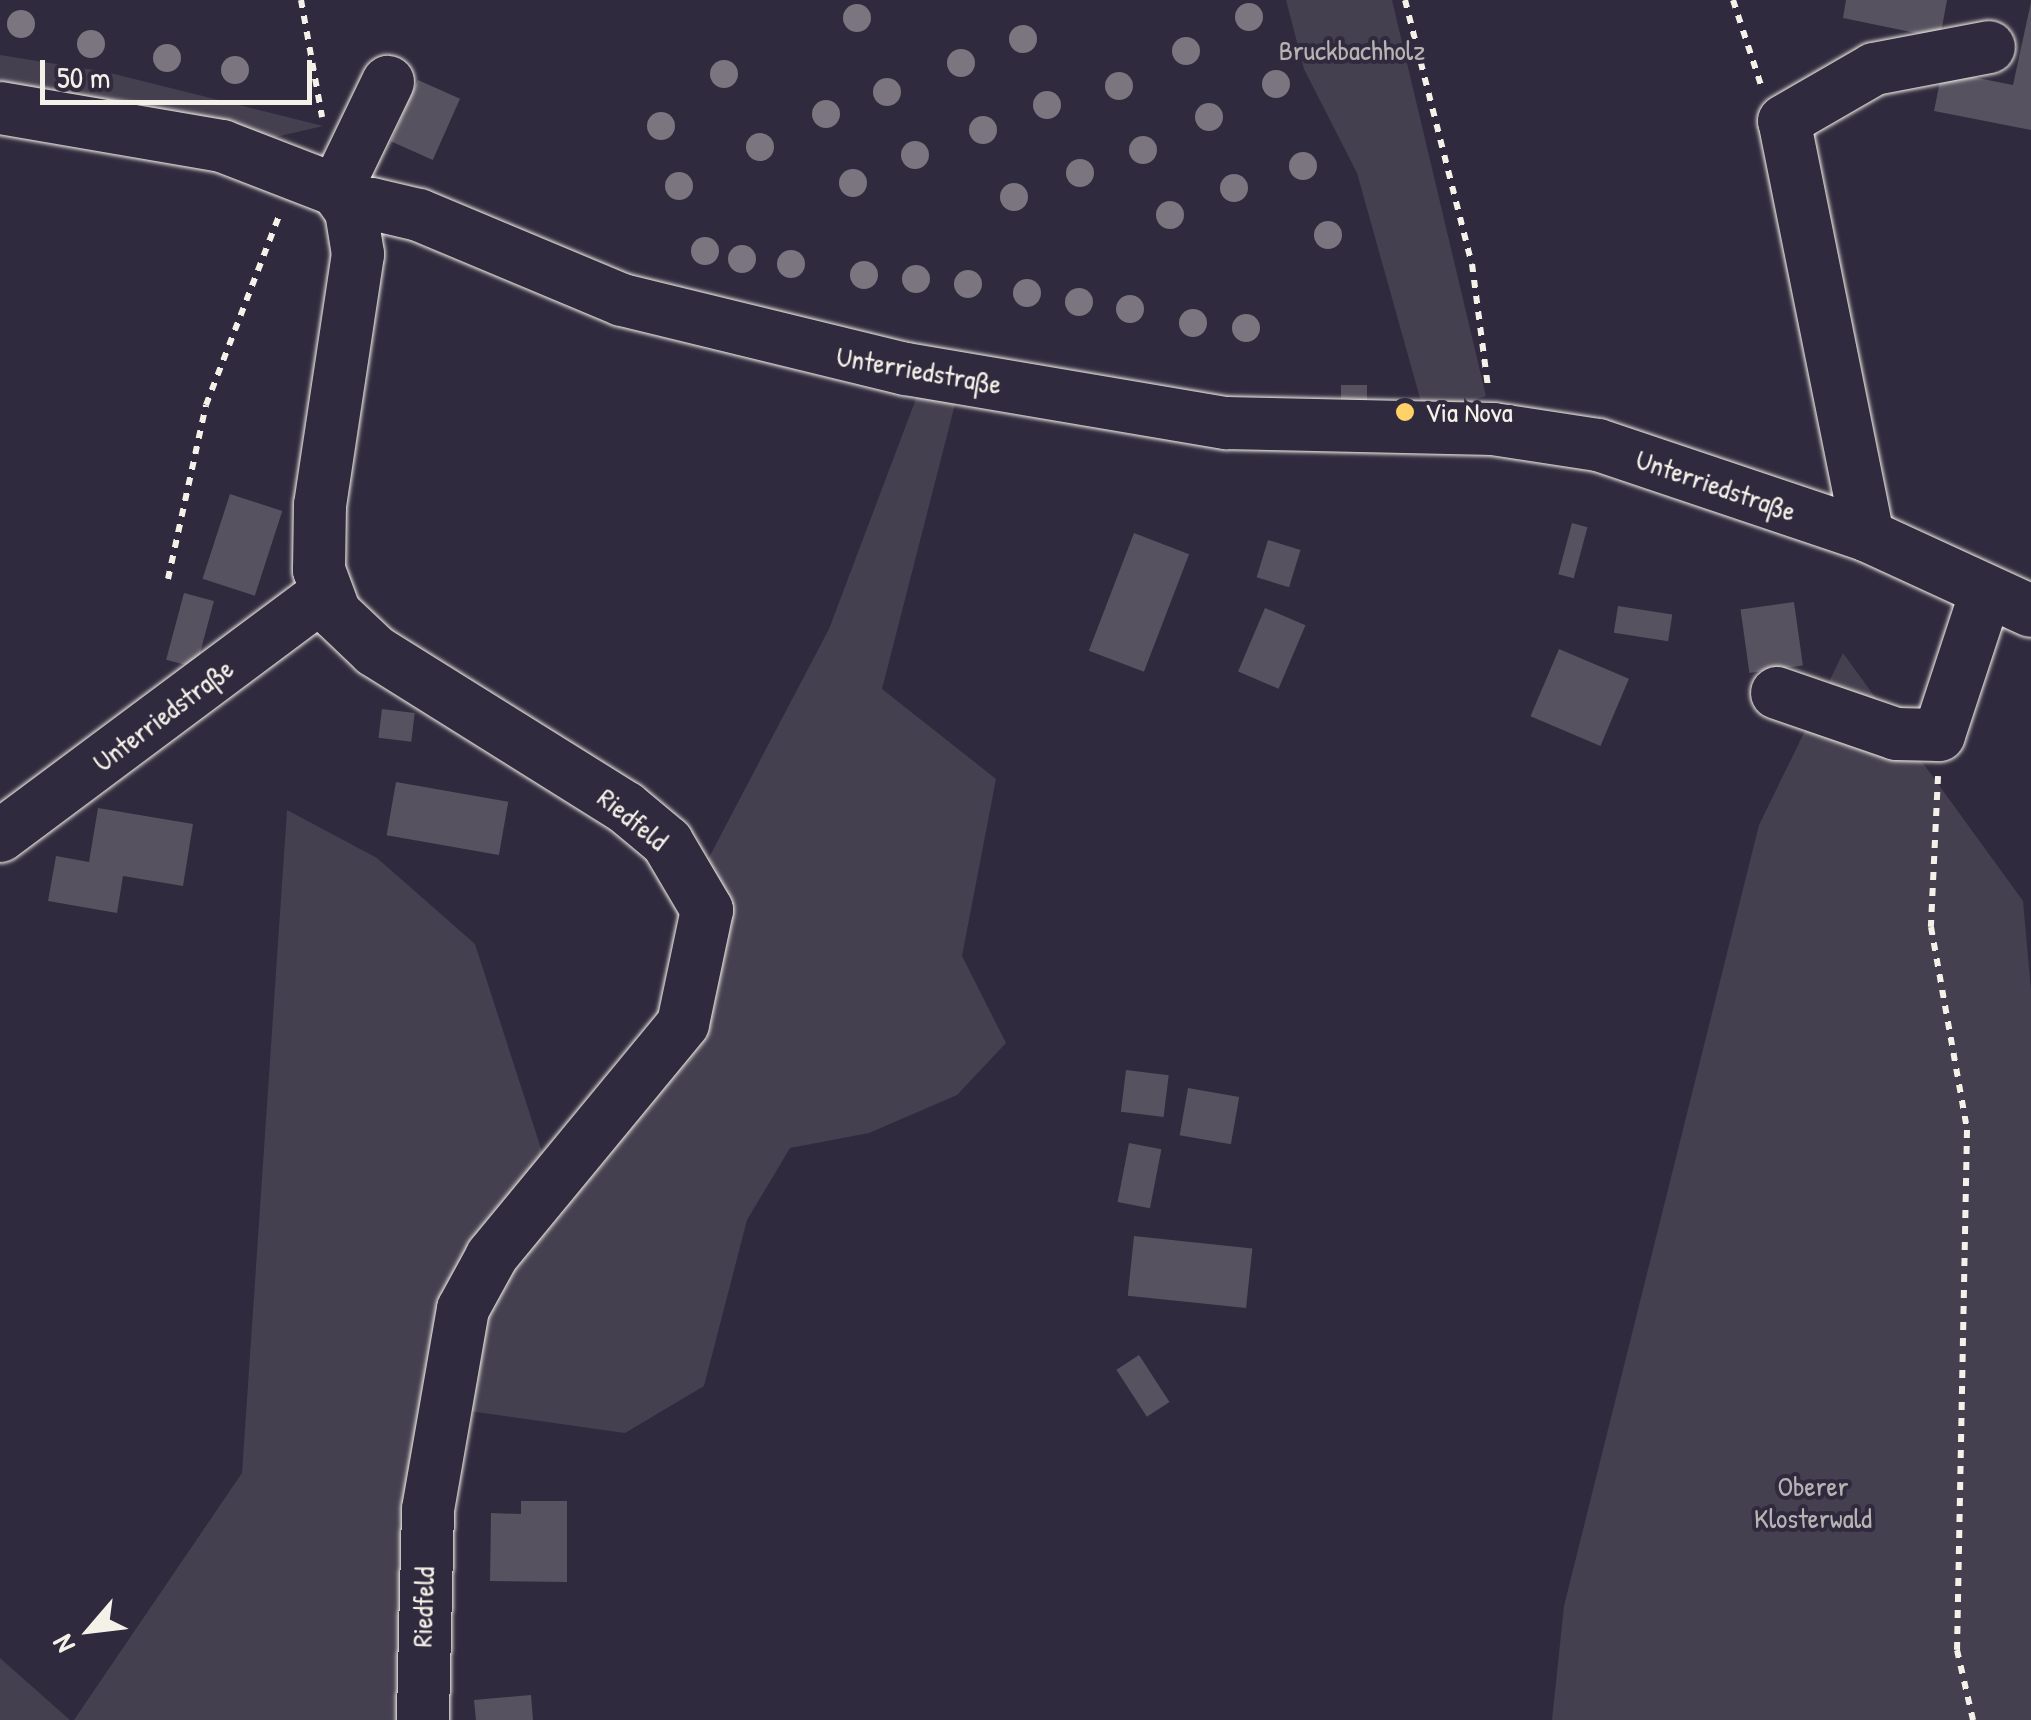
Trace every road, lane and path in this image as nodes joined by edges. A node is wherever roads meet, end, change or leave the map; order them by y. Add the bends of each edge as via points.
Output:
1 (301, 0) edge
2 (1405, 0) edge
3 (1733, 0) edge
4 (1989, 47) dead end
5 (388, 82) dead end
6 (0, 108) edge
7 (1784, 121) junction
8 (330, 176) junction
9 (1493, 429) junction
10 (1868, 536) junction
11 (168, 578) dead end
12 (326, 593) junction
13 (2008, 601) edge
14 (1777, 692) dead end
15 (1938, 735) junction
16 (0, 836) edge
17 (423, 1720) edge
18 (1972, 1720) edge

1 - 8 path
2 - 9 path via 1472,264
3 - 7 path via 1752,74
4 - 7 street via 1874,69
5 - 8 street
6 - 8 street, Unterriedstraße via 222,146
7 - 10 street
8 - 9 street, Unterriedstraße via 372,204 418,216 622,300 906,369 1226,423
8 - 11 path via 275,220 218,370
8 - 12 street, Riedfeld via 358,254 320,505
9 - 10 street, Unterriedstraße via 1598,445
10 - 13 street, Unterriedstraße
12 - 16 street, Unterriedstraße
12 - 17 street, Riedfeld via 347,632 668,842 707,910 684,1024 492,1256 463,1309 428,1510
13 - 15 street
14 - 15 street via 1896,734
15 - 18 path via 1931,927 1968,1130 1957,1650

